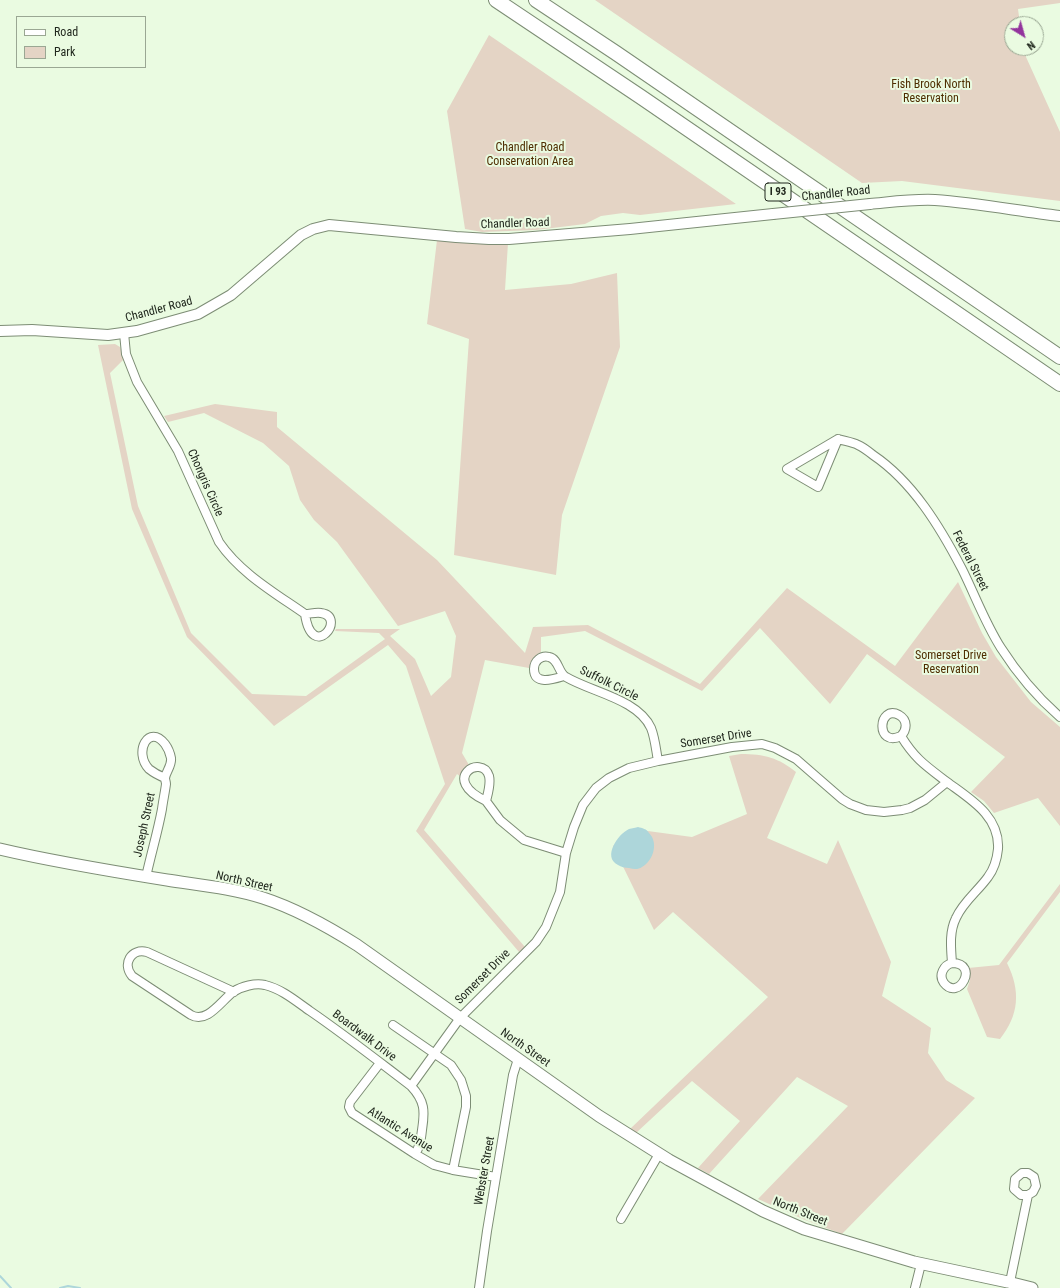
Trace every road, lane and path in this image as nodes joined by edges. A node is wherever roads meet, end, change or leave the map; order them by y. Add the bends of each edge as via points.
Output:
1 (496, 0) edge
2 (536, 0) edge
3 (1060, 216) edge
4 (0, 331) edge
5 (124, 333) junction
6 (1060, 357) edge
7 (1060, 384) edge
8 (838, 439) junction
9 (305, 614) dead end
10 (564, 676) dead end
11 (1060, 717) edge
12 (901, 736) dead end
13 (658, 761) junction
14 (165, 778) junction
15 (947, 782) junction
16 (486, 801) dead end
17 (0, 849) edge
18 (566, 852) junction
19 (146, 877) junction
20 (952, 963) dead end
21 (234, 992) junction
22 (460, 1018) junction
23 (393, 1025) dead end
24 (434, 1054) junction
25 (518, 1059) junction
26 (380, 1062) junction
27 (411, 1086) junction
28 (415, 1154) junction
29 (659, 1154) junction
30 (453, 1170) junction
31 (496, 1177) junction
32 (1028, 1195) dead end
33 (621, 1219) dead end
34 (921, 1264) junction
35 (1010, 1282) junction
36 (478, 1288) edge
37 (915, 1288) edge
38 (1032, 1288) edge

1 - 7 highway, I 93
2 - 6 highway, I 93
3 - 5 street, Chandler Road, bridge via 981,205 913,200 509,239 321,226 301,235 231,295 211,307 192,316
4 - 5 street, Chandler Road via 32,330 108,335
5 - 9 street, Chongris Circle via 126,354 137,382 178,451 222,547 242,569
8 - 8 street via 818,487 787,469 799,461
8 - 11 street, Federal Street via 859,445 878,458 895,472 917,498 940,530 962,569 1001,648 1029,686
10 - 13 street, Suffolk Circle via 633,707 641,714 651,728
12 - 15 street via 920,761
13 - 15 street, Somerset Drive via 762,744 796,759 850,804 875,812 893,812 914,806 934,794
13 - 18 street, Somerset Drive via 629,768 596,788 583,805
14 - 14 street, Joseph Street via 149,769 143,758 143,745 154,736 168,748 171,763
14 - 19 street, Joseph Street via 162,809
15 - 20 street via 988,815 995,830 998,846 995,863 988,878 955,919 951,938
16 - 18 street via 500,820 524,840
17 - 19 main road, North Street
18 - 22 street, Somerset Drive via 560,892 546,927 536,942
19 - 22 main road, North Street via 247,893 287,907 319,922 357,945
21 - 21 street, Boardwalk Drive via 209,1014 198,1017 132,976 127,963 133,954 144,951
21 - 26 street, Boardwalk Drive via 258,985 276,989
22 - 24 street, Somerset Drive
22 - 25 main road, North Street
23 - 24 street
24 - 27 street, Somerset Drive
24 - 30 street via 455,1070 466,1096
25 - 29 main road, North Street
25 - 31 street, Webster Street
26 - 27 street, Boardwalk Drive
26 - 28 street, Atlantic Avenue via 350,1102 349,1110
27 - 28 street, Boardwalk Drive via 418,1093 424,1115 420,1144
28 - 30 street, Atlantic Avenue via 434,1165
29 - 33 street
29 - 34 main road, North Street via 763,1211 804,1229
30 - 31 street, Atlantic Avenue
31 - 36 street, Webster Street
32 - 35 street
34 - 35 main road, North Street
34 - 37 street
35 - 38 main road, North Street

